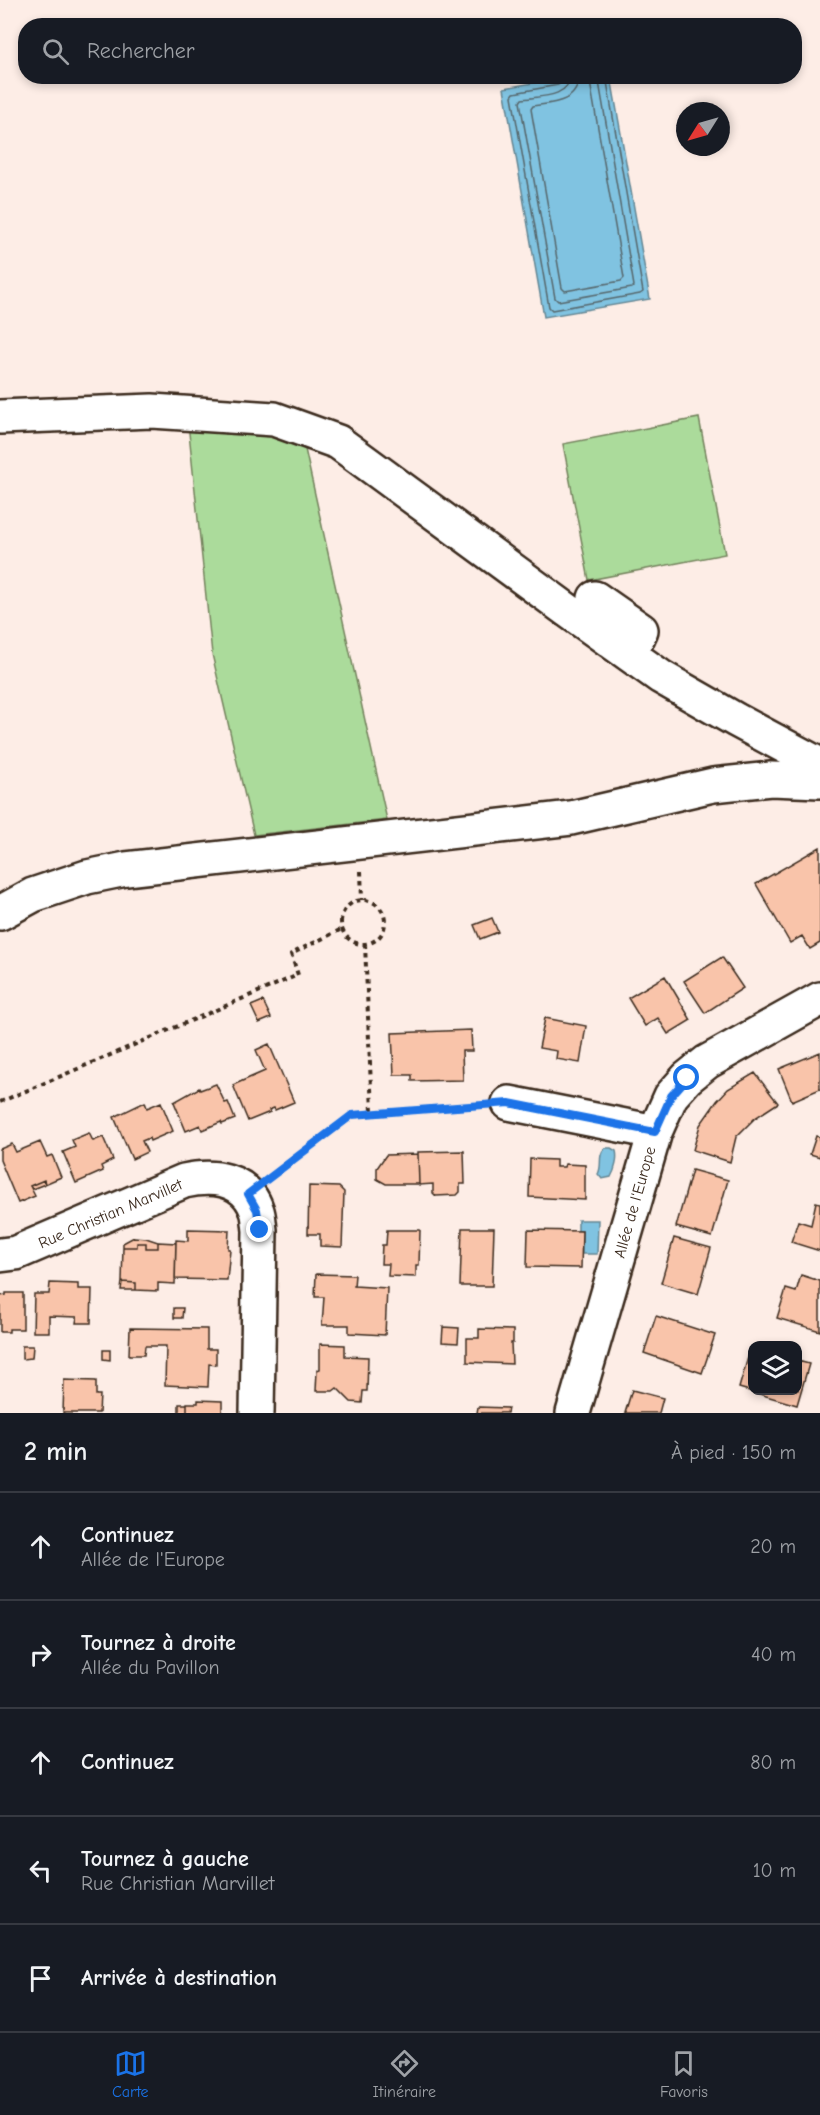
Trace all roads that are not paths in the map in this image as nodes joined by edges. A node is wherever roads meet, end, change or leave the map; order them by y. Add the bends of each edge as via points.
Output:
1 (0, 417) edge
2 (595, 598) dead end
3 (630, 654) junction
4 (820, 765) edge
5 (820, 781) edge
6 (0, 913) edge
7 (820, 999) edge
8 (509, 1103) road end
9 (655, 1132) junction
10 (0, 1255) edge
11 (257, 1413) edge
12 (573, 1413) edge

1 - 3 street via 152,411 274,419 338,442
2 - 3 street via 641,630
3 - 4 street via 661,677
5 - 6 street via 771,779 713,785 571,818 126,869 33,895
7 - 9 street, Allée de l'Europe via 707,1062 687,1078 671,1096
8 - 9 street
9 - 12 street, Allée de l'Europe
10 - 11 street, Rue Christian Marvillet via 16,1253 184,1181 217,1178 233,1183 248,1194 257,1210 260,1230

